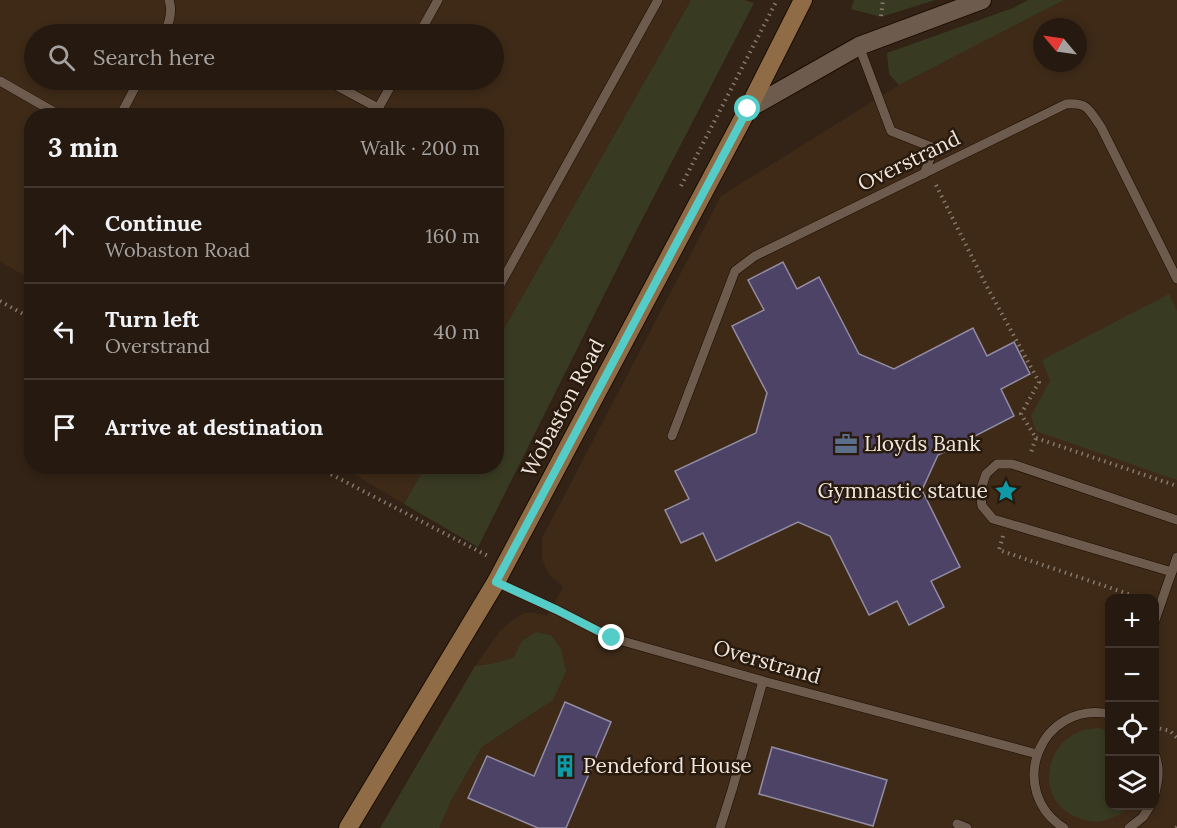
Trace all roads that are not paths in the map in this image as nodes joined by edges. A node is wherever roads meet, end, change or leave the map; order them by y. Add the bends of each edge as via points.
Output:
1 (169, 0) edge
2 (438, 0) edge
3 (658, 0) edge
4 (803, 0) edge
5 (982, 0) edge
6 (169, 24) edge
7 (425, 24) edge
8 (859, 46) junction
9 (0, 81) edge
10 (134, 90) edge
11 (342, 90) edge
12 (388, 90) edge
13 (47, 108) edge
14 (124, 108) edge
15 (370, 108) edge
16 (378, 108) edge
17 (748, 109) junction
18 (927, 172) junction
19 (504, 278) edge
20 (1177, 279) edge
21 (672, 436) dead end
22 (1177, 520) edge
23 (1177, 557) edge
24 (1172, 572) junction
25 (496, 582) junction
26 (1159, 611) edge
27 (763, 681) junction
28 (1105, 713) edge
29 (1037, 753) junction
30 (1147, 810) edge
31 (957, 824) dead end
32 (348, 828) edge
33 (720, 828) edge
34 (967, 828) edge
35 (1064, 828) edge
36 (1129, 828) edge

1 - 6 lane
2 - 7 lane
3 - 19 lane
4 - 17 street, Wobaston Road
5 - 8 street
8 - 17 street
8 - 18 lane via 891,131 934,148
9 - 13 lane
10 - 14 lane
11 - 15 lane
12 - 16 lane
17 - 25 street, Wobaston Road
18 - 20 lane, Overstrand via 1066,104 1079,103 1089,109 1101,127
18 - 21 lane, Overstrand via 755,256 735,272
22 - 24 lane via 1012,464 997,465 986,474 980,492 982,506 993,519
23 - 24 lane
24 - 26 lane
25 - 27 lane, Overstrand via 612,638
25 - 32 street, Wobaston Road
27 - 29 lane, Overstrand
27 - 33 lane
28 - 29 lane via 1079,714 1061,723 1046,736
29 - 35 lane via 1035,790 1042,807
30 - 36 lane
31 - 34 lane

